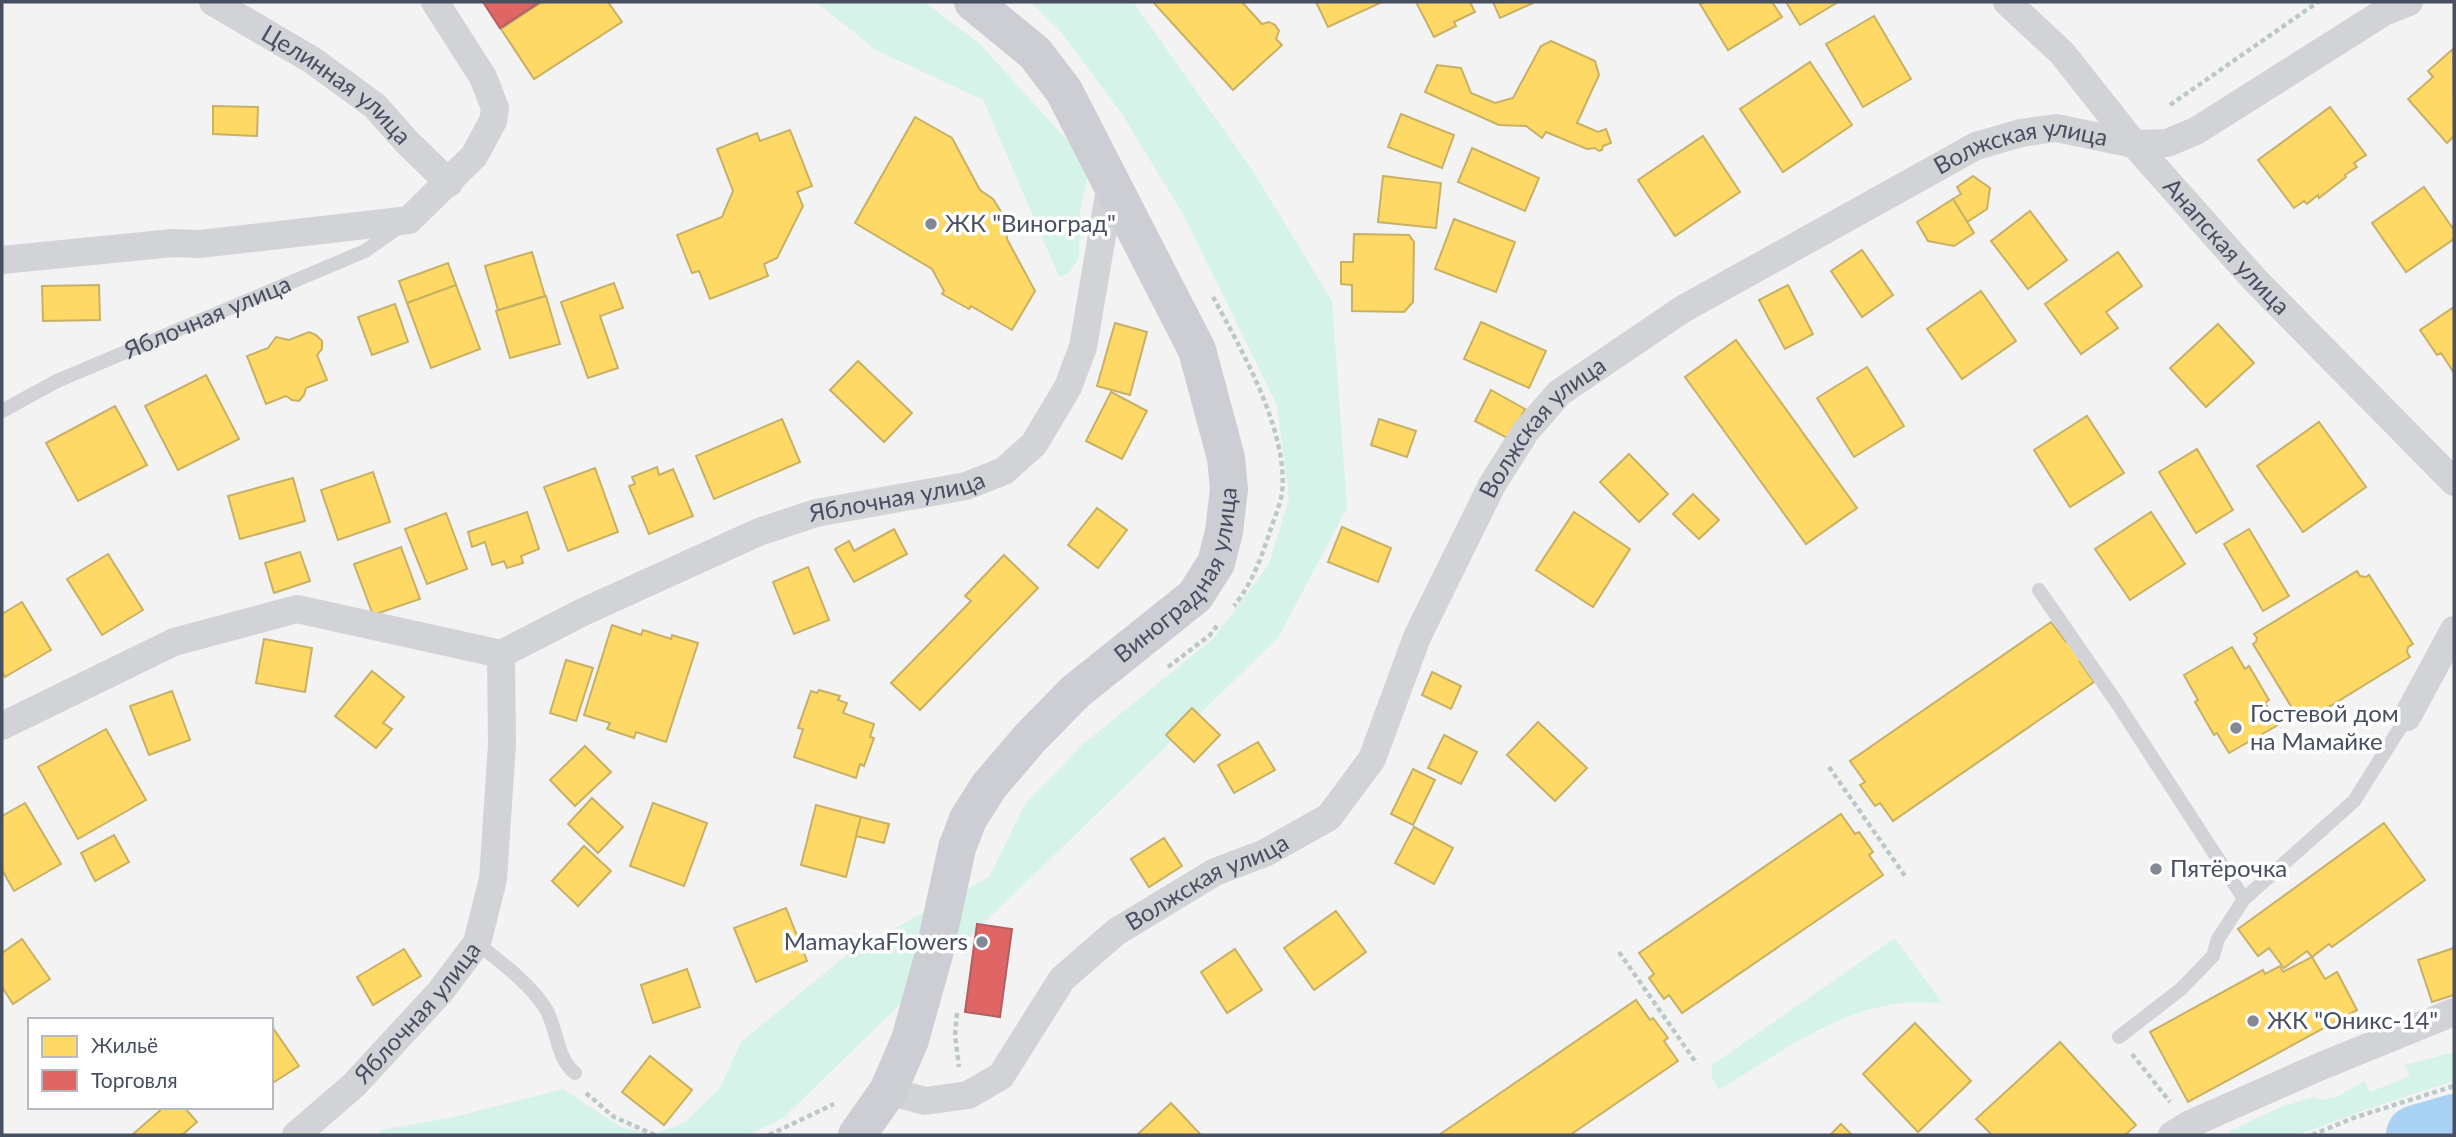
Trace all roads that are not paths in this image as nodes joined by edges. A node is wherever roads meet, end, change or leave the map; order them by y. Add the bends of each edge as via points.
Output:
1 (213, 2) edge
2 (435, 2) edge
3 (973, 2) edge
4 (2007, 2) edge
5 (2409, 2) edge
6 (2134, 144) junction
7 (449, 183) junction
8 (1111, 183) junction
9 (409, 220) junction
10 (2, 260) edge
11 (2, 411) edge
12 (2454, 482) edge
13 (2039, 590) dead end
14 (2454, 630) edge
15 (501, 654) junction
16 (2407, 717) joint
17 (2, 726) edge
18 (2244, 899) junction
19 (477, 943) junction
20 (2454, 1012) edge
21 (2119, 1037) road end
22 (575, 1073) road end
23 (888, 1091) junction
24 (2180, 1130) edge
25 (296, 1135) edge
26 (857, 1135) edge

1 - 7 street, Целинная улица via 312,60 375,106
2 - 7 street, Яблочная улица via 483,77 495,107 481,146
3 - 8 main road, Виноградная улица via 1035,53 1065,91
4 - 6 street, Анапская улица via 2062,52
5 - 6 street, Волжская улица via 2384,12 2196,131 2167,143
6 - 12 street, Анапская улица via 2254,279
6 - 23 street, Волжская улица via 2056,128 1976,146 1683,309 1559,393 1526,431 1492,485 1417,637 1372,760 1329,817 1265,853 1215,872 1116,932 1062,979 1000,1076 968,1095 925,1101
7 - 9 street, Яблочная улица
8 - 15 street, Яблочная улица via 1083,347 1068,387 1034,444 1004,471 966,486 816,513 759,532
8 - 23 main road, Виноградная улица via 1197,351 1226,458 1229,489 1224,532 1216,563 1195,596 1075,692 997,777 968,819 913,1027
9 - 10 street, Яблочная улица
9 - 11 lane, Яблочная улица via 365,251 57,381
13 - 18 lane
14 - 16 street
15 - 17 street via 298,609 174,642
15 - 19 street, Яблочная улица via 502,744 493,879
16 - 18 lane via 2354,801
18 - 21 lane via 2218,939 2213,956 2181,989
19 - 22 lane via 531,989 546,1009 567,1066
19 - 25 street, Яблочная улица via 440,992 354,1085
20 - 24 street
23 - 26 main road, Виноградная улица

